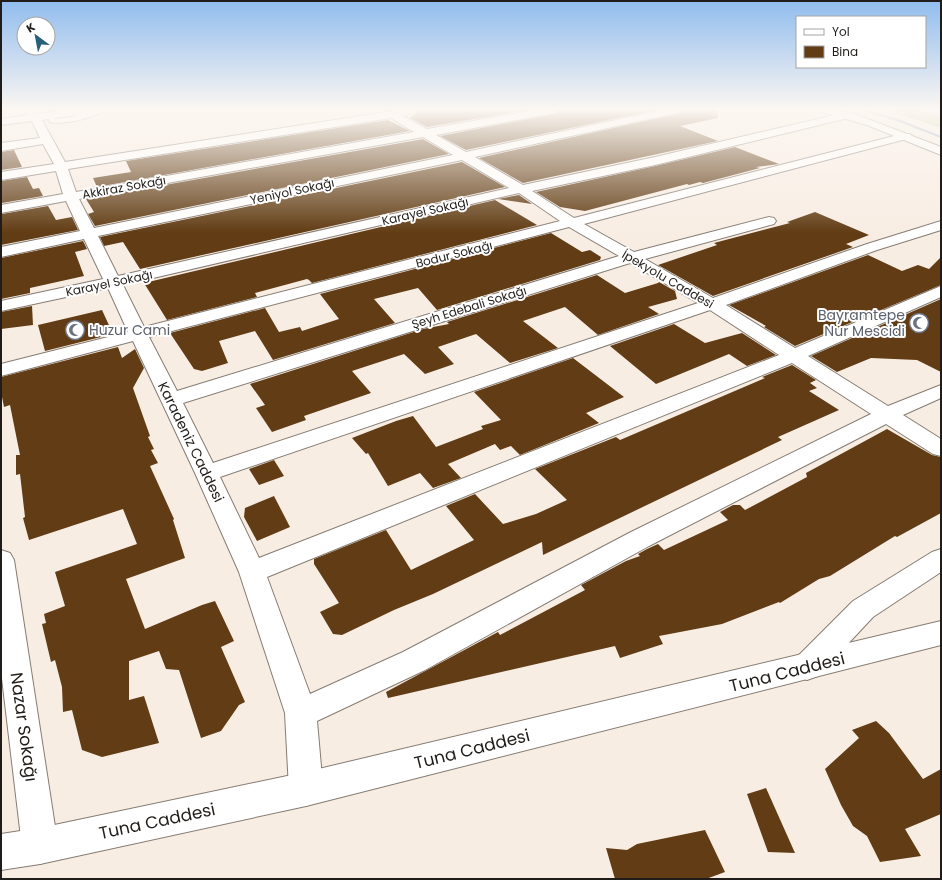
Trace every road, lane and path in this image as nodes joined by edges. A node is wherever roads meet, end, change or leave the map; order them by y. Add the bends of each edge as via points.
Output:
1 (53, 151) edge
2 (156, 151) edge
3 (331, 151) edge
4 (455, 151) edge
5 (493, 151) edge
6 (697, 151) edge
7 (848, 151) edge
8 (465, 157) junction
9 (61, 166) junction
10 (1, 176) edge
11 (521, 189) junction
12 (71, 197) junction
13 (1, 209) edge
14 (769, 221) dead end
15 (572, 223) junction
16 (941, 225) edge
17 (90, 234) junction
18 (1, 252) edge
19 (630, 258) junction
20 (114, 282) junction
21 (941, 291) edge
22 (712, 304) junction
23 (1, 306) edge
24 (140, 335) junction
25 (792, 356) junction
26 (1, 370) edge
27 (941, 391) edge
28 (170, 400) junction
29 (886, 414) junction
30 (941, 449) edge
31 (207, 473) junction
32 (941, 559) edge
33 (1, 560) edge
34 (252, 572) junction
35 (941, 633) edge
36 (808, 667) junction
37 (302, 714) junction
38 (306, 789) junction
39 (40, 846) junction
40 (1, 852) edge

1 - 9 street, Karadeniz Caddesi
2 - 9 street
3 - 12 street, Akkiraz Sokağı
4 - 8 street, İpekyolu Caddesi
5 - 8 street, Yeniyol Sokağı
6 - 11 street, Karayel Sokağı
7 - 15 street, Bodur Sokağı
8 - 11 street, İpekyolu Caddesi
8 - 17 street, Yeniyol Sokağı via 357,177
9 - 10 street
9 - 12 street, Karadeniz Caddesi
11 - 15 street, İpekyolu Caddesi
11 - 20 street, Karayel Sokağı
12 - 13 street, Akkiraz Sokağı
12 - 17 street, Karadeniz Caddesi
14 - 19 street, Şeyh Edebali Sokağı
15 - 19 street, İpekyolu Caddesi
15 - 24 street, Bodur Sokağı
16 - 22 street
17 - 18 street, Yeniyol Sokağı
17 - 20 street, Karadeniz Caddesi
19 - 22 street, İpekyolu Caddesi
19 - 28 street, Şeyh Edebali Sokağı
20 - 23 street, Karayel Sokağı
20 - 24 street, Karadeniz Caddesi
21 - 25 street
22 - 25 street, İpekyolu Caddesi
22 - 31 street
24 - 26 street, Bodur Sokağı
24 - 28 street, Karadeniz Caddesi
25 - 29 street, İpekyolu Caddesi
25 - 34 street
27 - 29 street
28 - 31 street, Karadeniz Caddesi
29 - 30 street, İpekyolu Caddesi
29 - 37 street via 640,539 414,661
31 - 34 street, Karadeniz Caddesi
32 - 36 street via 863,609
33 - 39 street, Nazar Sokağı
34 - 37 street, Karadeniz Caddesi
35 - 36 street, Tuna Caddesi
36 - 38 street, Tuna Caddesi
37 - 38 street, Karadeniz Caddesi
38 - 39 street, Tuna Caddesi
39 - 40 street, Tuna Caddesi

